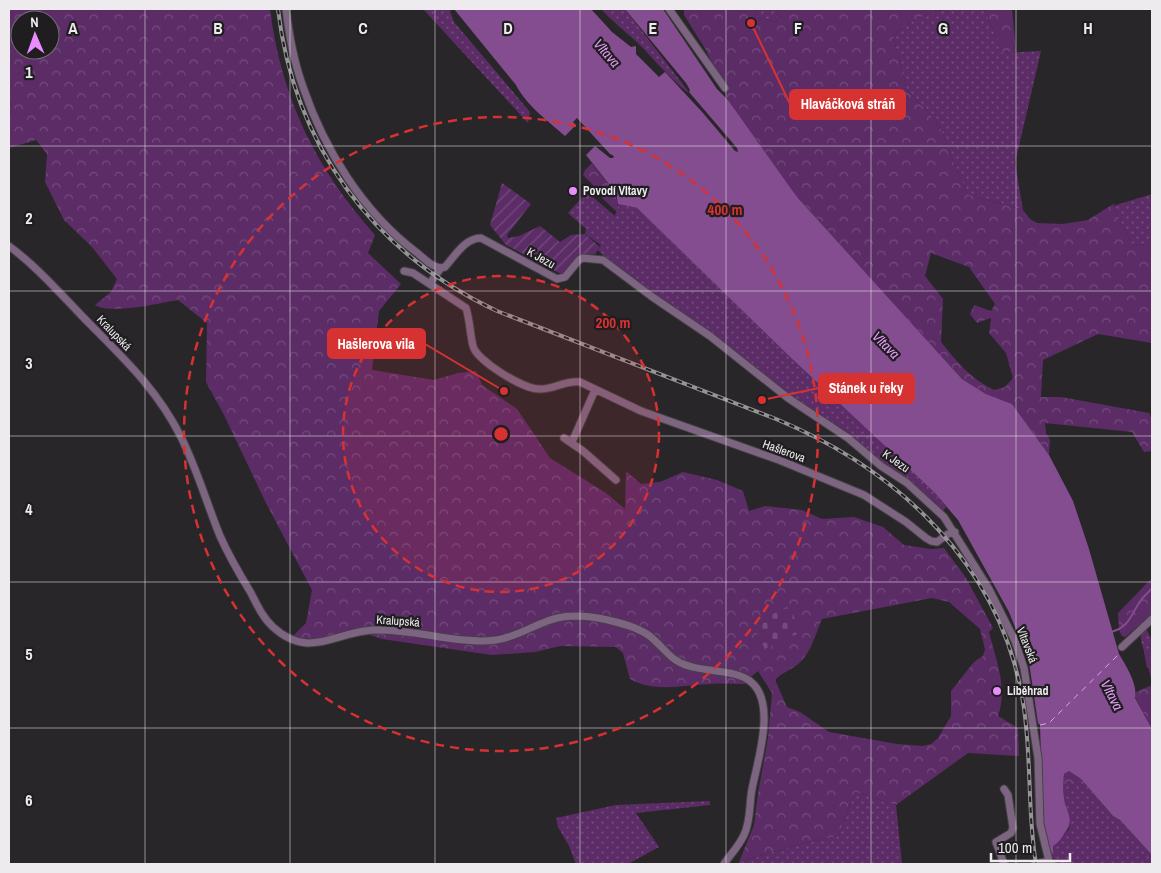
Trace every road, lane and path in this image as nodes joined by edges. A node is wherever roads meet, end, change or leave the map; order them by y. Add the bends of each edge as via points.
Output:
1 (286, 9) edge
2 (669, 9) edge
3 (725, 88) dead end
4 (9, 246) edge
5 (441, 268) junction
6 (404, 271) dead end
7 (430, 284) junction
8 (595, 390) junction
9 (564, 438) dead end
10 (572, 442) junction
11 (616, 480) dead end
12 (907, 483) joint
13 (955, 532) junction
14 (1152, 619) edge
15 (1122, 647) dead end
16 (1004, 789) dead end
17 (1050, 862) edge
18 (724, 864) edge
19 (1004, 864) edge
20 (1035, 864) edge

1 - 5 street via 302,86 335,158 371,208 403,242
2 - 3 street
4 - 18 street, Kralupská via 63,296 163,404 183,440 221,538 237,570 265,618 288,638 314,644 362,632 390,630 468,640 497,640 515,636 555,618 584,616 637,628 685,665 750,680 763,705 762,747 749,822 743,837
5 - 7 street
5 - 12 street, K Jezu via 476,238 557,279 565,277 583,258 603,260
6 - 7 street, Hašlerova
7 - 8 street, Hašlerova via 466,308 473,347 486,361 513,380 540,390 572,381
8 - 10 street
8 - 13 street, Hašlerova via 864,495 931,541 937,542
9 - 10 street
10 - 11 street
12 - 13 street, Vltavská via 944,517
13 - 17 street, Vltavská via 989,589 1015,641 1024,668 1038,758 1040,824
14 - 15 street
16 - 19 street via 1008,795 1013,828 1011,833 996,842
17 - 20 street, Vltavská

